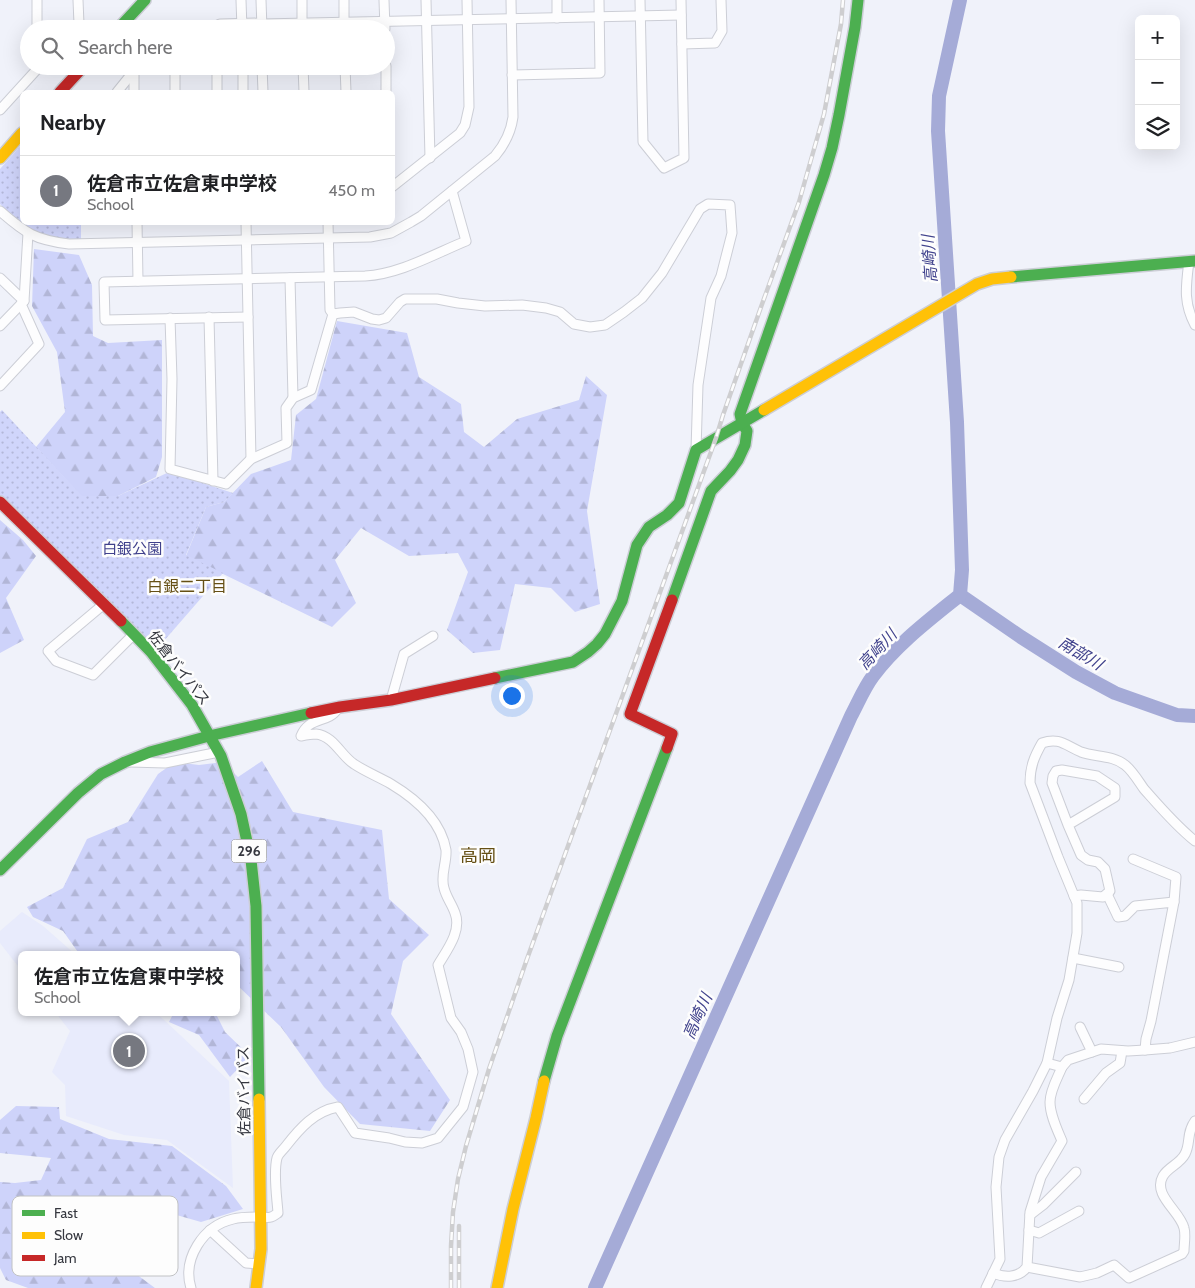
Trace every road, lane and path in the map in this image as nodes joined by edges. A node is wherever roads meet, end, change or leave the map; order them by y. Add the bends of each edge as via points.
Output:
1 (36, 0) edge
2 (78, 0) edge
3 (144, 0) edge
4 (241, 0) edge
5 (261, 0) edge
6 (302, 0) edge
7 (344, 0) edge
8 (384, 0) edge
9 (426, 0) edge
10 (467, 0) edge
11 (511, 0) edge
12 (557, 0) edge
13 (599, 0) edge
14 (640, 0) edge
15 (681, 0) edge
16 (721, 0) edge
17 (858, 0) edge
18 (681, 15) junction
19 (640, 16) junction
20 (599, 17) junction
21 (558, 18) junction
22 (511, 19) junction
23 (37, 20) edge
24 (79, 20) edge
25 (126, 20) edge
26 (242, 20) edge
27 (261, 20) edge
28 (302, 20) edge
29 (344, 20) edge
30 (385, 20) edge
31 (468, 20) junction
32 (427, 21) junction
33 (395, 24) edge
34 (682, 44) junction
35 (31, 75) edge
36 (76, 75) edge
37 (131, 75) edge
38 (135, 75) edge
39 (175, 75) edge
40 (216, 75) edge
41 (243, 75) edge
42 (262, 75) edge
43 (303, 75) edge
44 (345, 75) edge
45 (386, 75) edge
46 (512, 75) junction
47 (62, 90) edge
48 (119, 90) edge
49 (134, 90) edge
50 (175, 90) edge
51 (217, 90) edge
52 (243, 90) edge
53 (263, 90) edge
54 (304, 90) edge
55 (346, 90) edge
56 (386, 90) edge
57 (2, 104) edge
58 (20, 136) edge
59 (0, 158) edge
60 (430, 158) junction
61 (395, 186) edge
62 (452, 191) junction
63 (0, 211) edge
64 (137, 225) edge
65 (246, 225) edge
66 (328, 225) edge
67 (28, 233) junction
68 (329, 238) junction
69 (246, 240) junction
70 (138, 242) junction
71 (1192, 261) edge
72 (330, 277) junction
73 (0, 278) edge
74 (290, 278) junction
75 (247, 279) junction
76 (138, 282) junction
77 (22, 302) junction
78 (333, 314) junction
79 (248, 317) junction
80 (170, 318) junction
81 (209, 318) junction
82 (1195, 325) edge
83 (0, 326) edge
84 (0, 386) edge
85 (293, 398) junction
86 (742, 423) junction
87 (696, 450) junction
88 (252, 459) junction
89 (213, 481) junction
90 (0, 502) edge
91 (104, 604) junction
92 (134, 634) junction
93 (433, 636) dead end
94 (392, 700) junction
95 (340, 707) junction
96 (209, 736) junction
97 (219, 752) junction
98 (125, 762) junction
99 (1068, 825) junction
100 (1195, 841) edge
101 (1133, 858) dead end
102 (0, 870) edge
103 (1107, 894) junction
104 (1074, 896) junction
105 (1174, 902) junction
106 (1073, 958) junction
107 (1119, 968) dead end
108 (1080, 1026) dead end
109 (1195, 1042) edge
110 (1122, 1050) junction
111 (1145, 1050) junction
112 (1092, 1052) junction
113 (1047, 1063) junction
114 (1062, 1066) junction
115 (1084, 1099) dead end
116 (1195, 1121) edge
117 (1076, 1172) dead end
118 (1079, 1211) dead end
119 (1030, 1215) junction
120 (261, 1217) junction
121 (210, 1230) junction
122 (1029, 1230) junction
123 (1184, 1250) junction
124 (1195, 1250) edge
125 (259, 1264) junction
126 (1027, 1267) junction
127 (993, 1273) junction
128 (192, 1288) edge
129 (256, 1288) edge
130 (497, 1288) edge
131 (986, 1288) edge

1 - 23 street
2 - 24 street
3 - 25 main road
4 - 26 street
5 - 27 street
6 - 28 street
7 - 29 street
8 - 30 street
9 - 32 street
10 - 31 street
11 - 22 street
12 - 21 street
13 - 20 street
14 - 19 street
15 - 18 street
16 - 34 street via 722,31 715,43
17 - 86 main road via 832,148 740,414
18 - 19 street
18 - 34 street
19 - 20 street
19 - 34 street via 643,142 664,168 684,158
20 - 21 street
20 - 46 street via 600,73
21 - 22 street
22 - 31 street
22 - 46 street
31 - 32 street
31 - 60 street via 468,115 460,133
32 - 33 street
32 - 60 street
35 - 57 street
36 - 47 main road
37 - 48 street
38 - 49 street
39 - 50 street
40 - 51 street
41 - 52 street
42 - 53 street
43 - 54 street
44 - 55 street
45 - 56 street
46 - 62 street via 512,126 503,146
58 - 59 main road
60 - 61 street
62 - 68 street via 421,216 391,233
62 - 72 street via 466,241 378,276
63 - 67 street
64 - 70 street
65 - 69 street
66 - 68 street
67 - 70 street via 47,241 69,244
67 - 77 street
68 - 69 street
68 - 72 street
69 - 70 street
69 - 75 street
70 - 76 street
71 - 82 street via 1186,283 1186,301
71 - 86 main road via 992,279 977,284
72 - 74 street
72 - 78 street via 330,310
73 - 77 street
74 - 75 street
74 - 85 street
75 - 76 street
75 - 79 street
76 - 80 street via 104,282 105,320
77 - 83 street
77 - 84 street via 39,344
78 - 85 street via 311,390
78 - 87 street via 354,312 378,320 386,318 405,299 437,299 485,306 546,308 560,312 574,324 590,327 605,324 642,298 662,273 700,209 708,204 730,205 732,233 721,276 710,298 698,385
79 - 81 street
79 - 88 street
80 - 81 street
80 - 89 street via 170,469
81 - 89 street
85 - 88 street via 286,408 287,443
86 - 87 main road
86 - 130 main road via 747,430 745,446 733,468 711,491 630,714 672,734 560,1027 543,1081
87 - 94 main road via 679,503 649,527 637,545 622,601 605,634 588,652 573,662
88 - 89 street via 226,484
90 - 91 main road, 佐倉バイパス / 296
91 - 92 main road, 佐倉バイパス / 296
91 - 92 street via 48,651 56,661 93,675
92 - 96 main road, 佐倉バイパス / 296 via 152,652 192,705
93 - 94 street via 404,654
94 - 95 main road
95 - 96 main road
95 - 120 street via 332,715 303,730 301,736 323,736 355,765 406,794 431,817 441,834 446,852 444,888 456,914 457,927 438,965 451,1018 468,1049 473,1072 463,1107 438,1138 422,1143 355,1133 338,1107 317,1114 277,1157 278,1213 272,1217
96 - 97 main road, 佐倉バイパス / 296
96 - 98 main road
97 - 98 street via 165,763
97 - 120 main road, 佐倉バイパス / 296 via 241,814 256,906
98 - 102 main road via 102,774 78,793
99 - 99 street via 1052,783 1056,771 1097,776 1115,788 1115,797
99 - 103 street via 1081,855 1098,862 1105,869 1110,891
100 - 104 street via 1183,832 1124,764 1105,756 1086,754 1059,741 1042,743 1034,757 1030,783
101 - 105 street via 1176,877
103 - 104 street via 1104,897
103 - 105 street via 1118,918 1135,906
104 - 106 street via 1077,933
105 - 111 street
106 - 107 street
106 - 113 street
108 - 112 street
109 - 111 street
110 - 111 street
110 - 112 street
110 - 115 street via 1120,1063 1106,1073
112 - 114 street via 1068,1060
113 - 114 street
113 - 127 street via 999,1157 996,1187 1000,1259
114 - 119 street via 1050,1101 1062,1141 1041,1177
116 - 123 street via 1189,1131 1187,1152 1164,1174 1160,1186 1185,1228
117 - 119 street
118 - 122 street via 1039,1232
119 - 122 street
120 - 121 street via 231,1219
120 - 125 main road, 佐倉バイパス / 296
121 - 125 street via 246,1263
121 - 128 street via 192,1254 189,1280
122 - 126 street
123 - 124 street
123 - 126 street via 1182,1254 1129,1278 1114,1265 1080,1277
125 - 129 main road, 佐倉バイパス / 296
126 - 127 street via 1012,1276
127 - 131 street

